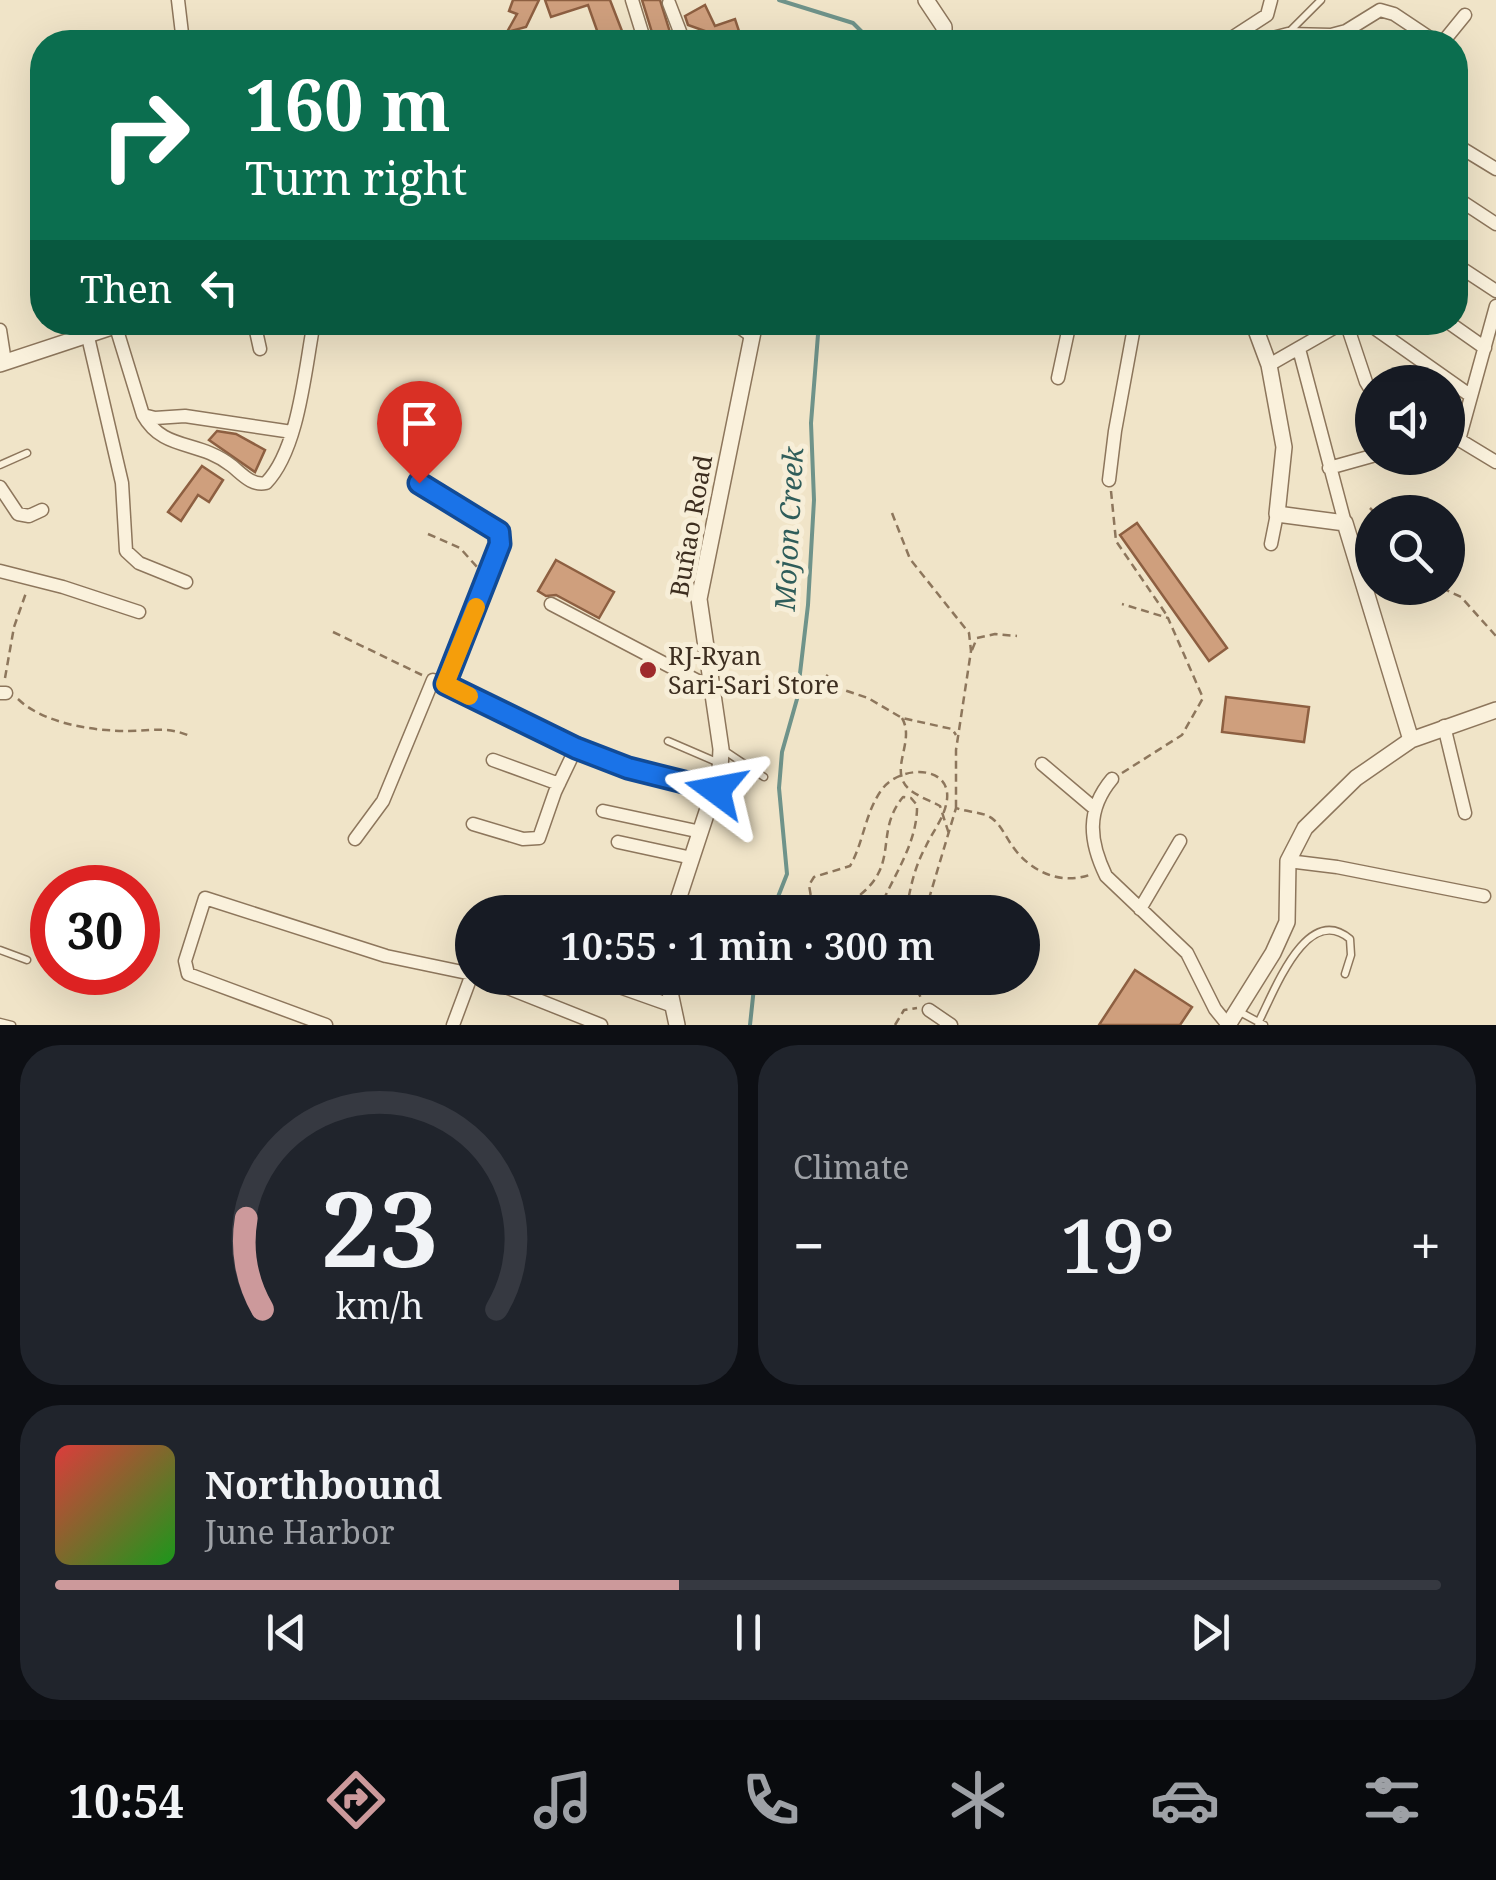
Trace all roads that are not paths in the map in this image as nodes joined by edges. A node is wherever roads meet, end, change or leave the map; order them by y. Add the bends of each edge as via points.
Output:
1 (178, 0) edge
2 (632, 0) edge
3 (926, 0) edge
4 (1271, 0) edge
5 (1321, 0) edge
6 (669, 3) dead end
7 (1465, 15) dead end
8 (182, 30) edge
9 (641, 30) edge
10 (679, 30) edge
11 (944, 30) edge
12 (1244, 30) edge
13 (1292, 30) edge
14 (1349, 30) edge
15 (1420, 30) edge
16 (1451, 30) edge
17 (1468, 152) edge
18 (1496, 169) edge
19 (1468, 206) edge
20 (1496, 224) edge
21 (1468, 273) edge
22 (1496, 291) edge
23 (1496, 306) edge
24 (0, 330) edge
25 (94, 335) edge
26 (124, 335) edge
27 (257, 335) edge
28 (311, 335) edge
29 (753, 335) edge
30 (1067, 335) edge
31 (1132, 335) edge
32 (1258, 335) edge
33 (1322, 335) edge
34 (1350, 335) edge
35 (1384, 335) edge
36 (1466, 335) edge
37 (88, 337) junction
38 (1300, 348) junction
39 (1484, 348) junction
40 (260, 349) dead end
41 (3, 363) edge
42 (1269, 364) junction
43 (1360, 365) edge
44 (1058, 378) dead end
45 (1471, 396) junction
46 (1465, 410) edge
47 (143, 415) junction
48 (292, 432) junction
49 (1465, 444) edge
50 (27, 453) dead end
51 (1496, 462) edge
52 (1355, 463) edge
53 (0, 465) edge
54 (1330, 468) junction
55 (1110, 480) road end
56 (419, 483) dead end
57 (0, 487) edge
58 (42, 510) dead end
59 (1277, 514) junction
60 (1344, 523) junction
61 (1271, 544) dead end
62 (0, 572) edge
63 (186, 582) dead end
64 (551, 604) dead end
65 (139, 612) dead end
66 (439, 682) junction
67 (713, 689) junction
68 (1496, 710) edge
69 (1444, 726) junction
70 (1411, 740) junction
71 (668, 741) dead end
72 (576, 748) junction
73 (720, 756) junction
74 (494, 760) dead end
75 (1042, 764) dead end
76 (764, 777) dead end
77 (1112, 779) road end
78 (558, 784) junction
79 (716, 790) junction
80 (1094, 808) junction
81 (603, 811) dead end
82 (1464, 814) dead end
83 (474, 824) dead end
84 (701, 832) junction
85 (355, 838) dead end
86 (1180, 841) dead end
87 (618, 842) dead end
88 (692, 858) junction
89 (1288, 861) junction
90 (682, 895) edge
91 (1484, 896) dead end
92 (1140, 908) junction
93 (0, 950) edge
94 (27, 960) dead end
95 (455, 970) edge
96 (1346, 974) dead end
97 (465, 995) edge
98 (526, 995) edge
99 (642, 995) edge
100 (671, 995) edge
101 (673, 1006) junction
102 (928, 1010) road end
103 (1231, 1020) edge
104 (0, 1022) edge
105 (1261, 1024) edge
106 (12, 1025) edge
107 (326, 1025) edge
108 (454, 1025) edge
109 (601, 1025) edge
110 (677, 1025) edge
111 (951, 1025) edge

1 - 8 street
2 - 9 street
3 - 11 street
4 - 12 street via 1267,16
5 - 13 lane
6 - 10 street
7 - 16 street
14 - 15 street via 1380,10
17 - 18 street
19 - 20 street
21 - 22 street
23 - 39 street
24 - 41 street
25 - 37 street
26 - 47 street
27 - 40 street
28 - 48 street
29 - 67 street, Buñao Road via 699,600
30 - 44 street
31 - 55 street
32 - 42 street
33 - 38 street
34 - 43 street
35 - 45 street
36 - 39 street
37 - 41 street
37 - 63 street via 122,483 126,551 139,564
38 - 42 street
38 - 54 street
39 - 45 street
42 - 59 street via 1285,460
45 - 46 street
47 - 48 street
47 - 48 street via 157,434 213,452 259,485 272,477
49 - 51 street
50 - 53 lane
52 - 54 street
54 - 60 street
56 - 66 street via 499,532 486,580
57 - 58 street via 18,514
59 - 60 street
59 - 61 street
60 - 70 street
62 - 65 street
64 - 67 street
66 - 72 street
66 - 85 street via 384,800
67 - 73 street, Buñao Road
68 - 69 street
69 - 70 street
69 - 82 street
70 - 89 street via 1356,778 1305,828
71 - 73 lane
72 - 78 street
72 - 79 street
73 - 76 lane
73 - 79 street, Buñao Road
74 - 78 street
75 - 80 street
77 - 80 street
78 - 83 street via 539,838
79 - 84 street, Buñao Road
80 - 92 street via 1091,832 1102,869
81 - 84 street
84 - 88 street, Buñao Road
86 - 92 street
87 - 88 street
88 - 90 street, Buñao Road
89 - 91 street
89 - 103 street via 1287,922
92 - 103 street via 1187,953 1215,1008
93 - 94 lane
95 - 107 street via 386,956 205,898 185,961 188,974
96 - 105 lane via 1350,940 1326,930 1308,936
97 - 108 street
98 - 109 street
99 - 101 street
100 - 101 street
101 - 110 street
102 - 111 street
103 - 105 lane
104 - 106 lane

